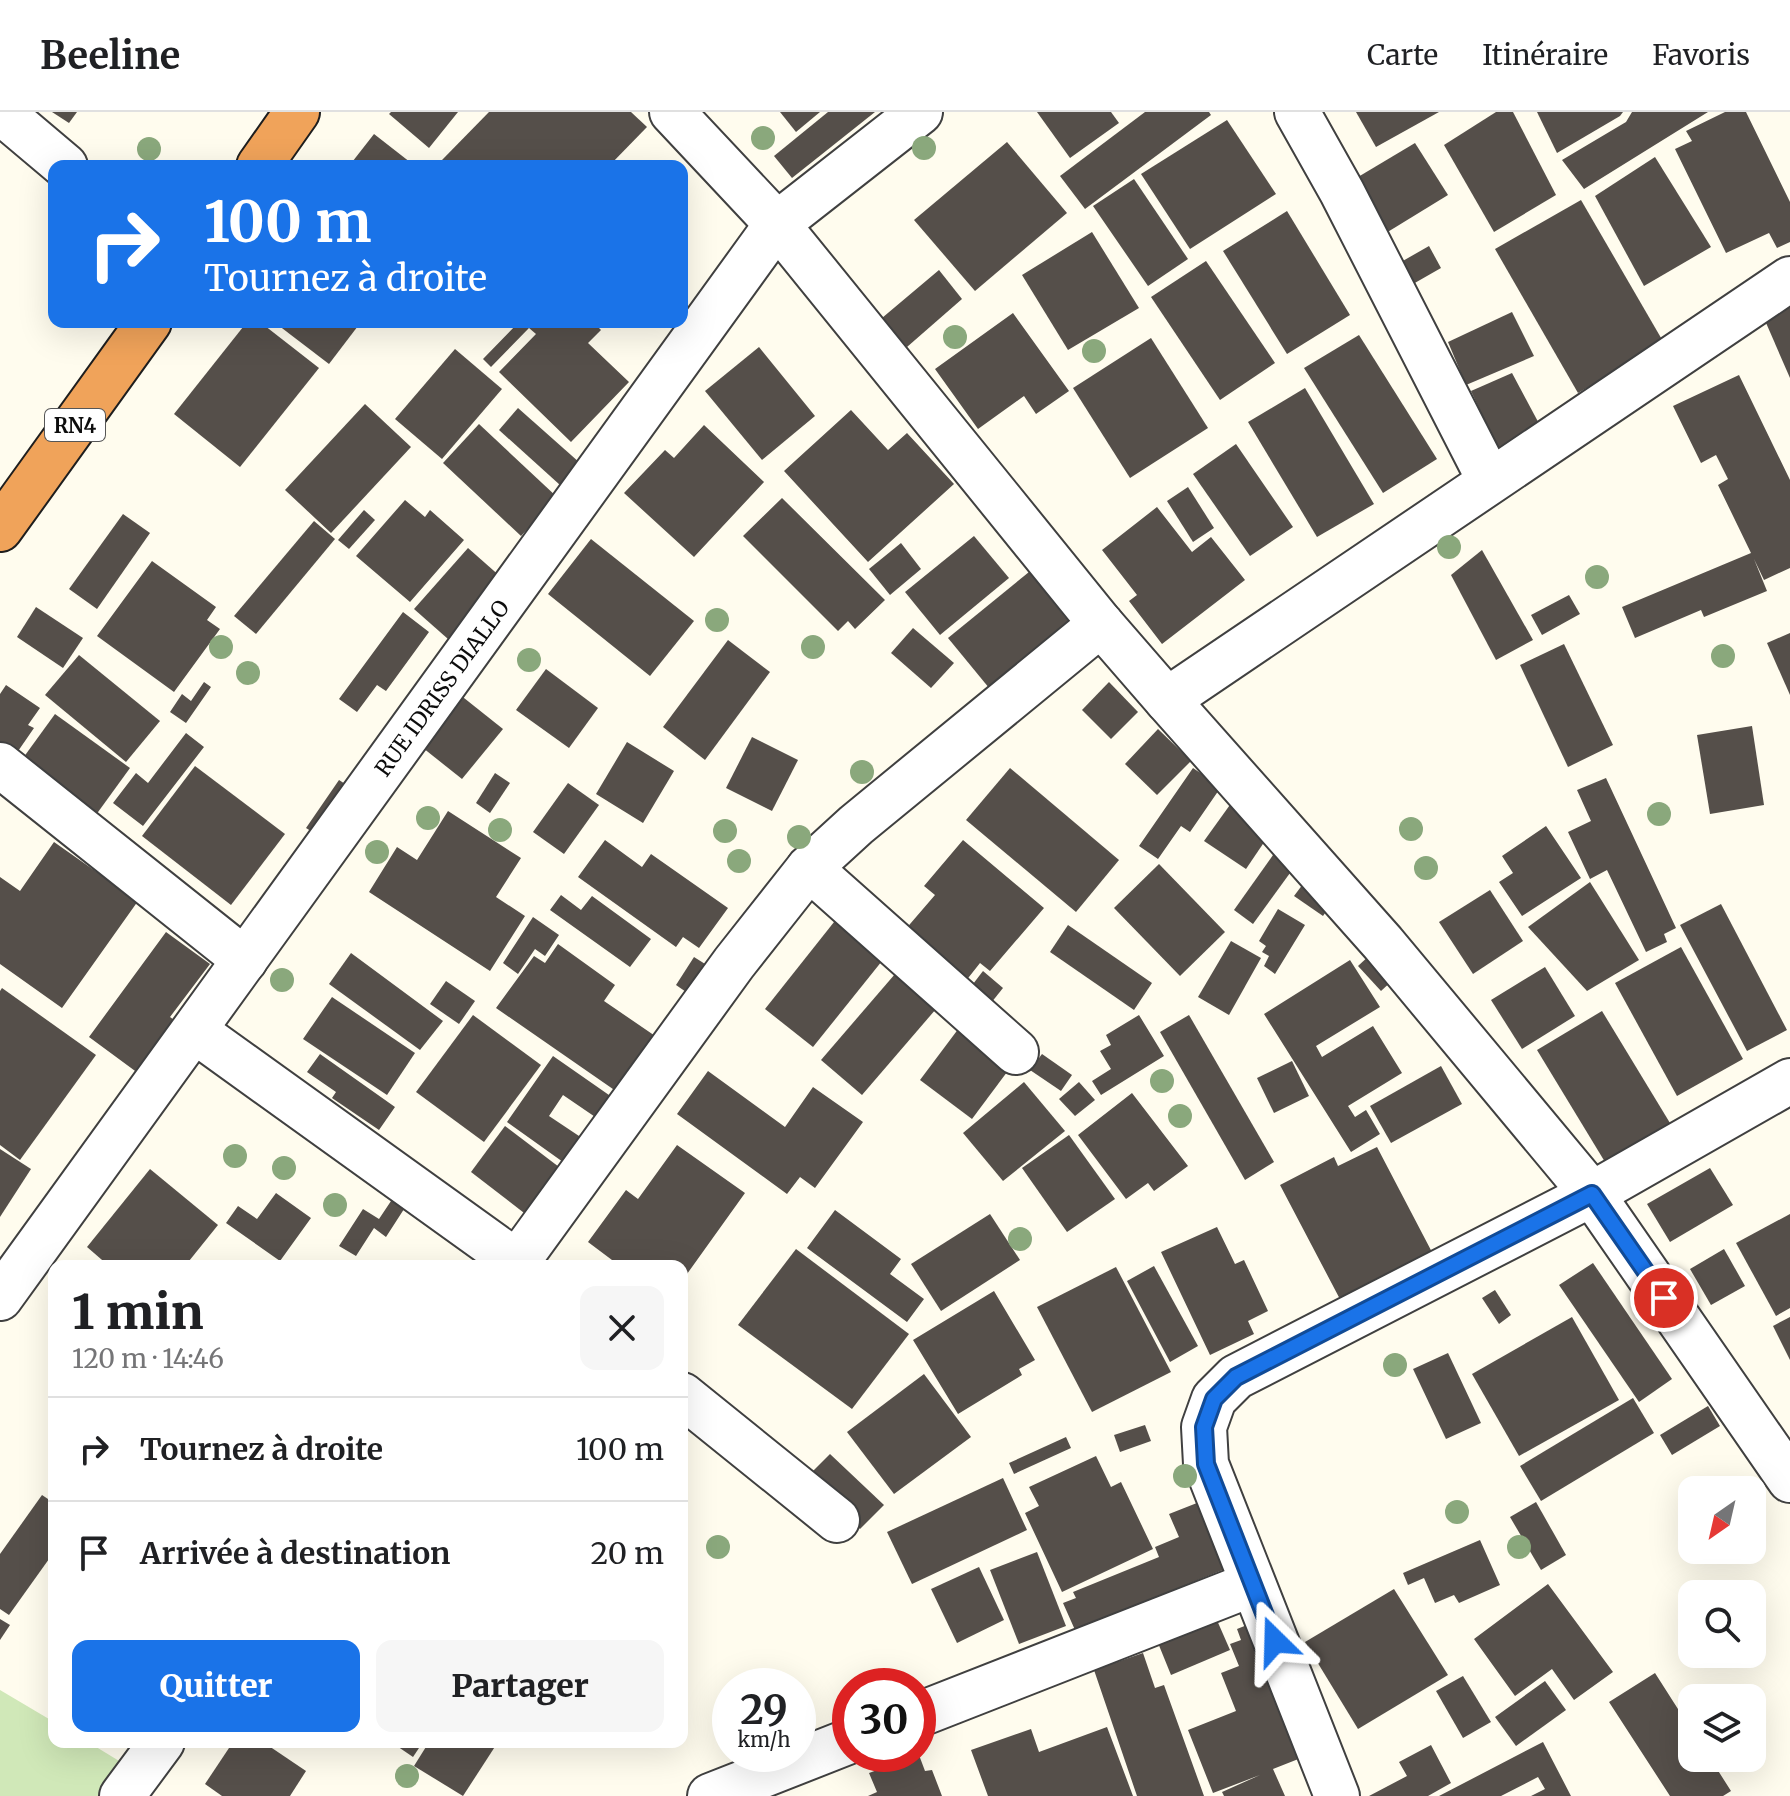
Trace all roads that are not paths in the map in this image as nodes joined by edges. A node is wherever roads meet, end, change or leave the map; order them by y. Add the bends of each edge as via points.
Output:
1 (1, 112) edge
2 (297, 112) edge
3 (672, 112) edge
4 (920, 112) edge
5 (1297, 112) edge
6 (58, 160) edge
7 (263, 160) edge
8 (777, 224) junction
9 (1790, 279) edge
10 (145, 328) edge
11 (1490, 481) junction
12 (0, 529) edge
13 (1101, 624) junction
14 (1167, 700) junction
15 (0, 765) edge
16 (809, 868) junction
17 (245, 960) junction
18 (195, 1031) junction
19 (1016, 1052) dead end
20 (1790, 1081) edge
21 (1592, 1194) junction
22 (511, 1260) edge
23 (522, 1260) edge
24 (0, 1298) edge
25 (688, 1400) edge
26 (1790, 1480) edge
27 (837, 1520) dead end
28 (1252, 1584) junction
29 (936, 1708) edge
30 (158, 1748) edge
31 (832, 1748) edge
32 (122, 1796) edge
33 (710, 1796) edge
34 (1337, 1796) edge

1 - 6 street
2 - 7 highway
3 - 8 street
4 - 8 street, RUE IDRISS DIALLO
5 - 11 street
8 - 13 street
8 - 17 street, RUE IDRISS DIALLO
9 - 11 street
10 - 12 highway, RN4
11 - 14 street
13 - 14 street
13 - 16 street
14 - 21 street via 1383,943
15 - 17 street
16 - 19 street
16 - 23 street
17 - 18 street, RUE IDRISS DIALLO
18 - 22 street
18 - 24 street, RUE IDRISS DIALLO
20 - 21 street
21 - 26 street
21 - 28 street via 1236,1377 1214,1399 1204,1427 1206,1464
25 - 27 street
28 - 29 street
28 - 34 street
30 - 32 street
31 - 33 street

